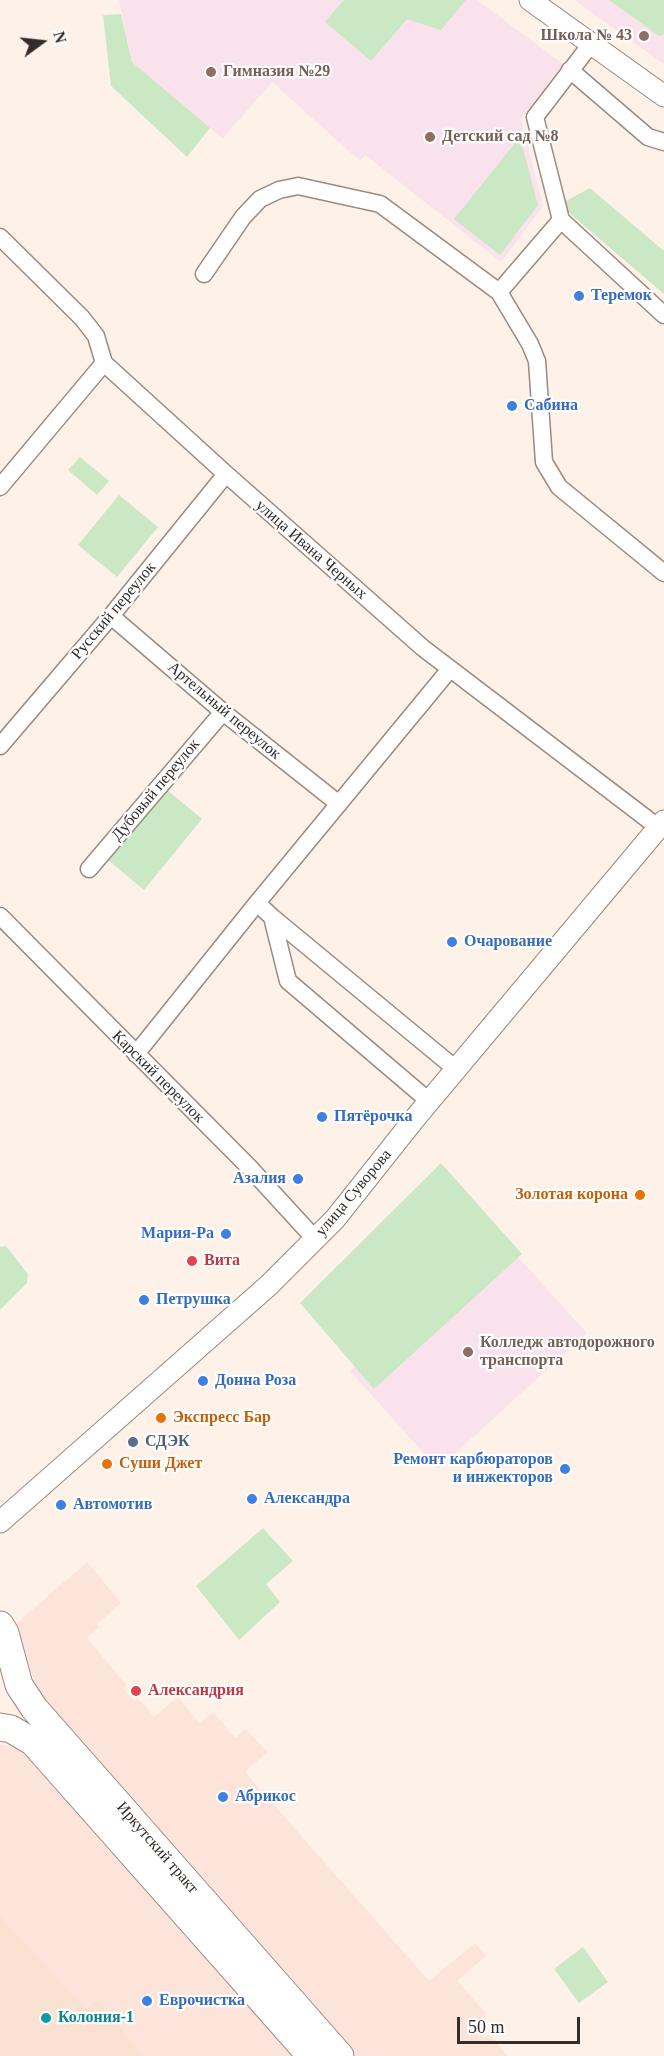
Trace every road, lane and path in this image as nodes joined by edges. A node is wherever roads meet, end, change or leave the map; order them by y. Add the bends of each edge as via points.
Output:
1 (530, 0) edge
2 (591, 44) junction
3 (570, 70) junction
4 (664, 96) edge
5 (664, 141) edge
6 (561, 220) junction
7 (0, 237) edge
8 (204, 274) dead end
9 (499, 292) junction
10 (664, 315) edge
11 (104, 363) junction
12 (226, 474) junction
13 (0, 487) edge
14 (664, 573) edge
15 (111, 616) junction
16 (450, 669) junction
17 (223, 712) junction
18 (0, 746) edge
19 (339, 804) junction
20 (661, 824) edge
21 (89, 869) dead end
22 (257, 903) junction
23 (0, 916) edge
24 (272, 916) junction
25 (136, 1054) junction
26 (457, 1070) junction
27 (430, 1102) junction
28 (315, 1239) junction
29 (0, 1522) edge
30 (0, 1625) edge
31 (0, 1727) edge
32 (311, 2056) edge
33 (340, 2056) edge

1 - 2 street
2 - 3 street
2 - 4 street
3 - 5 street via 648,137
3 - 6 street via 535,117
6 - 9 street
6 - 10 street
7 - 11 street, улица Ивана Черных via 82,318 96,336
8 - 9 street via 260,199 298,186 380,204
9 - 14 street via 537,361 544,462 559,487
11 - 12 street, улица Ивана Черных
11 - 13 street
12 - 15 street, Русский переулок
12 - 16 street, улица Ивана Черных
15 - 17 street, Артельный переулок
15 - 18 street, Русский переулок
16 - 19 street
16 - 20 street, улица Ивана Черных
17 - 19 street, Артельный переулок
17 - 21 street, Дубовый переулок
19 - 22 street
20 - 26 street, улица Суворова
22 - 24 street
22 - 25 street
23 - 25 street, Карский переулок
24 - 26 street
24 - 27 street via 288,981
25 - 28 street, Карский переулок
26 - 27 street, улица Суворова
27 - 28 street, улица Суворова
28 - 29 street, улица Суворова via 269,1285
30 - 33 main road, Иркутский тракт via 19,1685 34,1708
31 - 32 main road, Иркутский тракт via 33,1742

